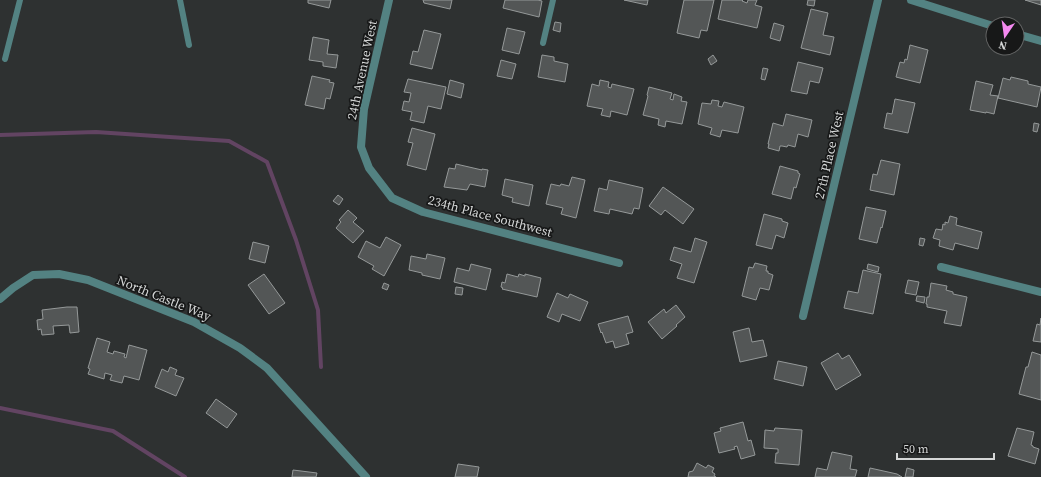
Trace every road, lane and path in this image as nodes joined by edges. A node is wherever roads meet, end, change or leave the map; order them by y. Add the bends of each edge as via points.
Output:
1 (20, 0) edge
2 (180, 0) edge
3 (389, 0) edge
4 (553, 0) edge
5 (878, 0) edge
6 (911, 0) edge
7 (985, 23) edge
8 (1025, 36) edge
9 (1041, 41) edge
10 (543, 43) dead end
11 (189, 45) dead end
12 (6, 59) dead end
13 (369, 168) joint
14 (619, 263) dead end
15 (941, 267) dead end
16 (1041, 292) edge
17 (0, 299) edge
18 (802, 316) dead end
19 (366, 477) edge

1 - 12 lane
2 - 11 lane
3 - 13 street, 24th Avenue West via 364,109 361,147
4 - 10 lane
5 - 18 street, 27th Place West
6 - 7 street
8 - 9 street
13 - 14 street, 234th Place Southwest via 392,198 423,212
15 - 16 street
17 - 19 street, North Castle Way via 33,275 59,274 88,280 194,322 240,348 267,368

